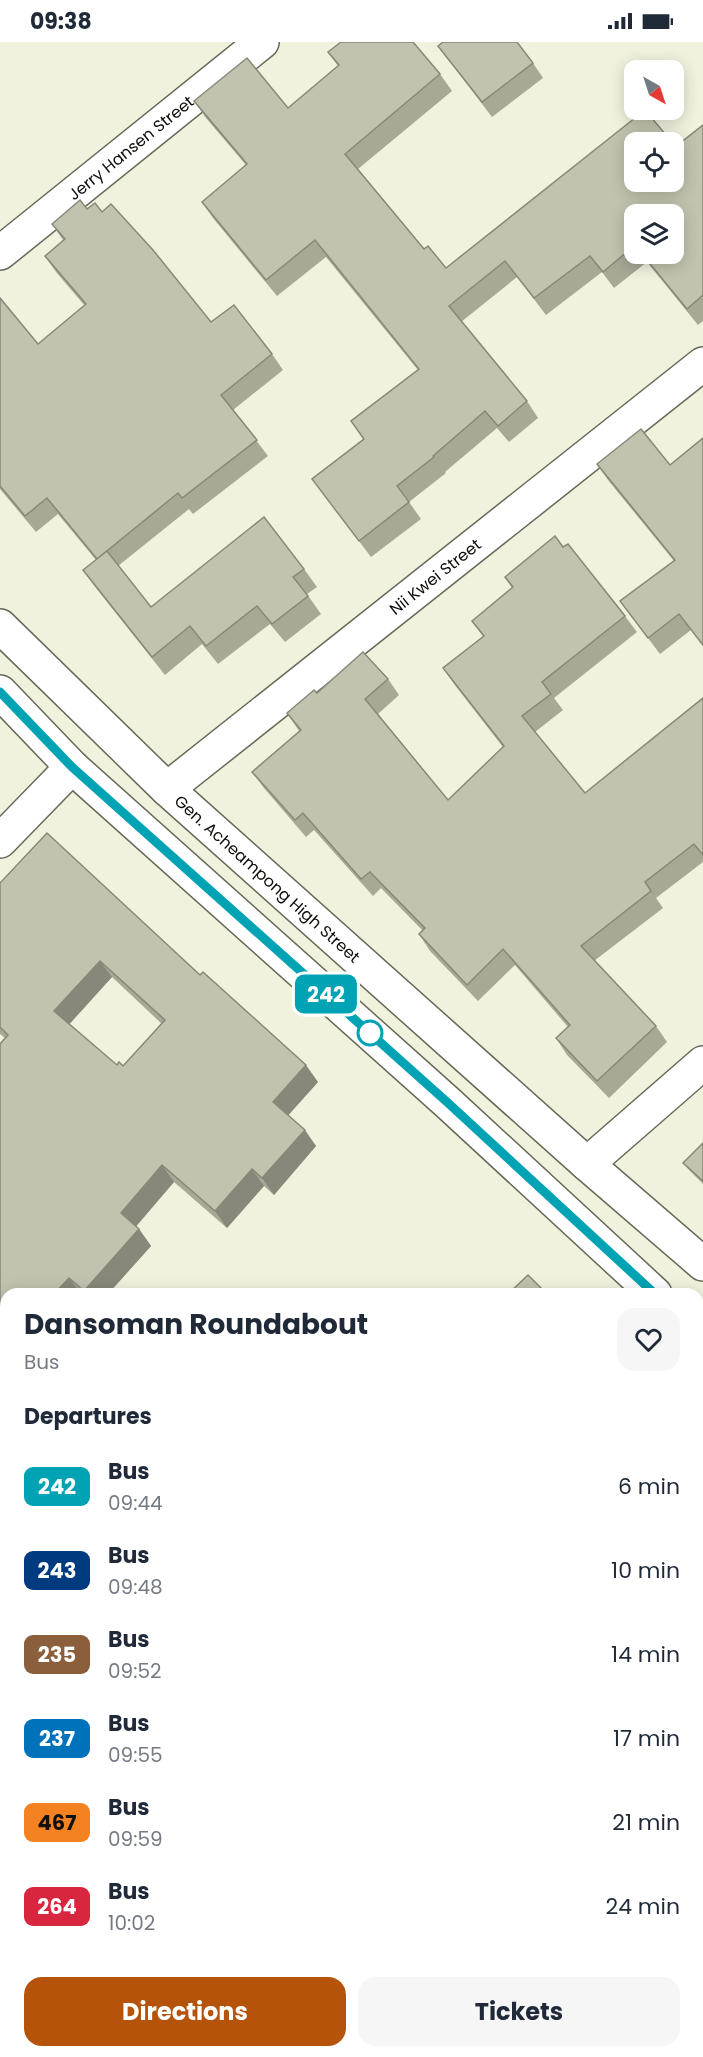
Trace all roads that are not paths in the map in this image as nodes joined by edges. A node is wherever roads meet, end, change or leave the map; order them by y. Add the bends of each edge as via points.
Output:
1 (262, 42) edge
2 (0, 253) edge
3 (703, 364) edge
4 (0, 626) edge
5 (0, 692) edge
6 (72, 767) junction
7 (167, 789) junction
8 (0, 841) edge
9 (703, 1063) edge
10 (587, 1164) junction
11 (703, 1264) edge
12 (649, 1288) edge

1 - 2 main road, Jerry Hansen Street
3 - 7 main road, Nii Kwei Street
4 - 7 main road, Gen. Acheampong High Street
5 - 6 main road
6 - 8 main road
6 - 12 main road via 439,1094
7 - 10 main road, Gen. Acheampong High Street
9 - 10 main road
10 - 11 main road, Gen. Acheampong High Street

